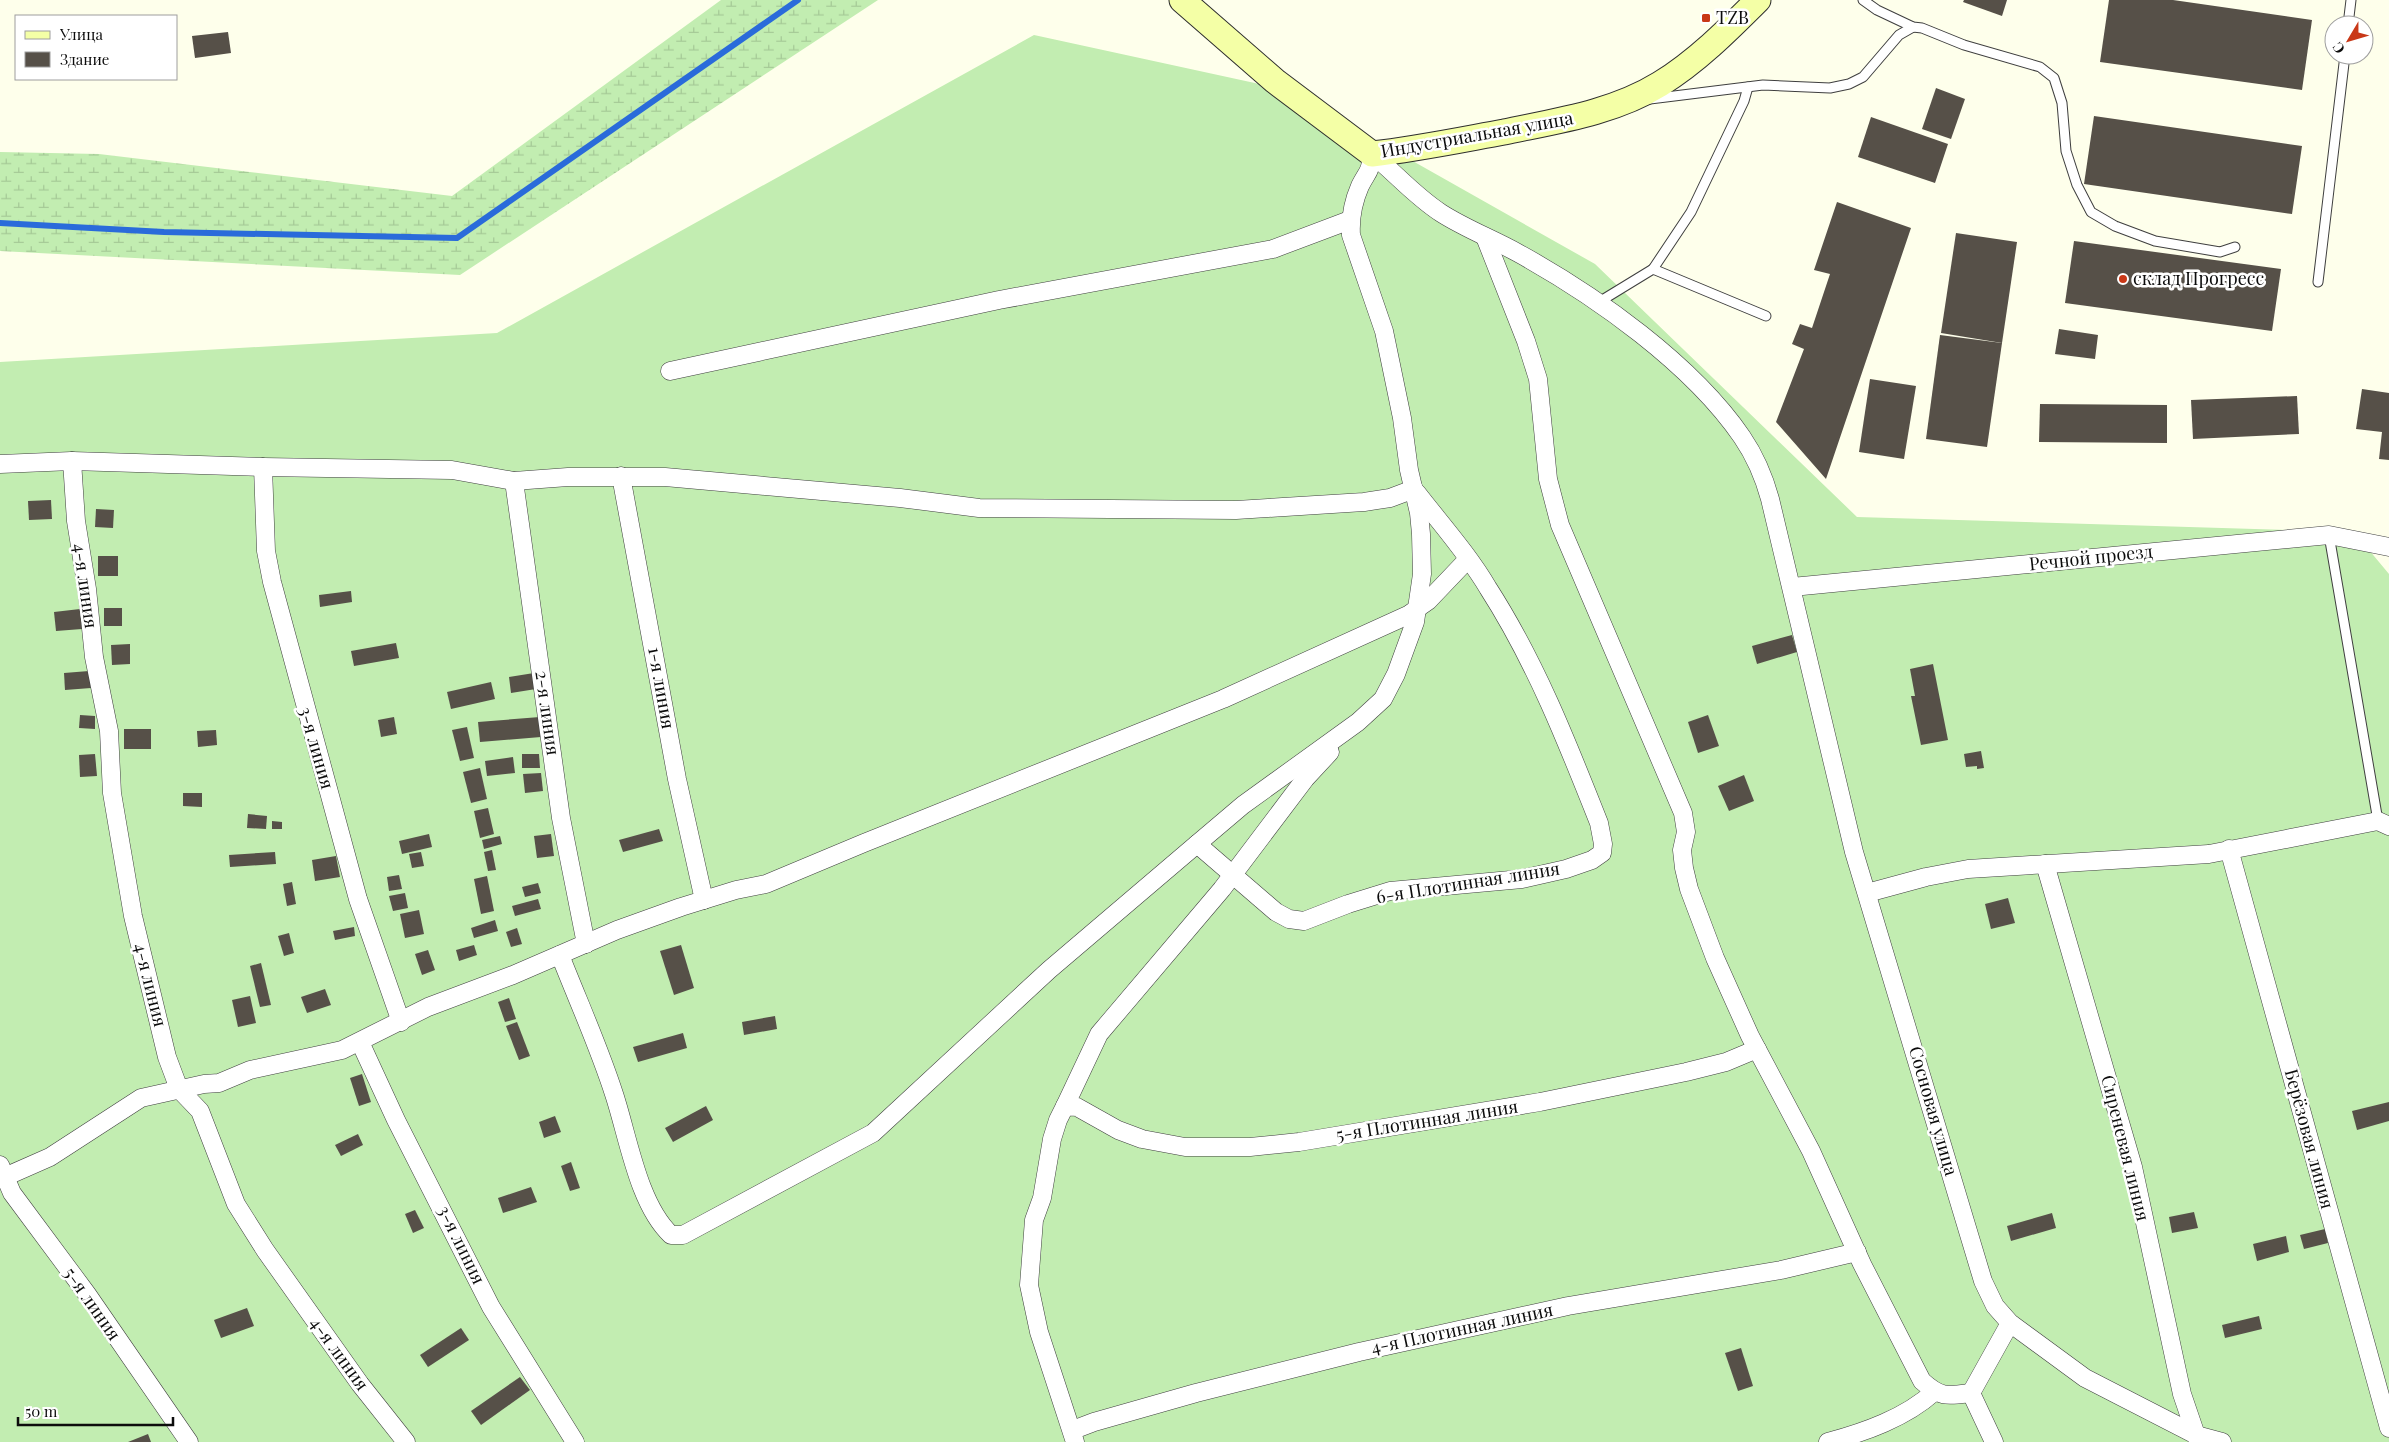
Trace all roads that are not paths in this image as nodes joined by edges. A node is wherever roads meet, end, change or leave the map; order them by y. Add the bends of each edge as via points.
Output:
1 (1182, 0) edge
2 (1758, 0) edge
3 (1863, 0) edge
4 (2351, 0) edge
5 (2349, 15) edge
6 (1913, 28) junction
7 (2343, 65) edge
8 (1748, 87) junction
9 (1630, 100) junction
10 (1372, 154) junction
11 (1350, 220) junction
12 (1484, 237) junction
13 (2235, 247) dead end
14 (1653, 269) junction
15 (2318, 282) dead end
16 (1599, 302) junction
17 (1766, 316) dead end
18 (670, 371) dead end
19 (72, 461) junction
20 (0, 464) edge
21 (263, 467) junction
22 (621, 476) junction
23 (514, 481) junction
24 (1414, 489) junction
25 (2330, 535) junction
26 (2389, 547) edge
27 (1468, 559) junction
28 (1792, 587) junction
29 (1418, 608) junction
30 (1358, 722) junction
31 (2383, 824) edge
32 (1197, 844) junction
33 (2229, 849) junction
34 (2046, 864) junction
35 (1232, 876) junction
36 (1867, 893) junction
37 (704, 900) junction
38 (586, 944) junction
39 (560, 955) junction
40 (401, 1022) junction
41 (360, 1042) junction
42 (1757, 1049) junction
43 (179, 1090) junction
44 (1066, 1106) junction
45 (1, 1174) edge
46 (1857, 1252) junction
47 (2010, 1323) junction
48 (1934, 1392) junction
49 (1971, 1392) junction
50 (2389, 1428) edge
51 (1074, 1436) edge
52 (2197, 1438) edge
53 (189, 1442) edge
54 (406, 1442) edge
55 (574, 1442) edge
56 (1828, 1442) edge
57 (1994, 1442) edge
58 (2222, 1442) edge

1 - 10 main road, Индустриальная улица via 1275,81
2 - 9 main road, Индустриальная улица via 1686,66
3 - 6 lane
4 - 5 lane
6 - 8 lane via 1898,35 1863,77 1849,84 1830,88
6 - 13 lane via 1922,28 1964,45 2040,67 2054,78 2062,103 2066,151 2077,185 2091,212 2155,242 2220,252
7 - 15 lane
8 - 9 lane
8 - 14 lane via 1691,212
9 - 10 main road, Индустриальная улица via 1574,118 1418,149
10 - 11 street via 1370,172 1361,184
10 - 12 street, Сосновая улица via 1438,211
11 - 18 street via 1273,249 999,300
11 - 24 street via 1351,235 1384,331
12 - 16 street, Сосновая улица via 1518,253
12 - 42 street via 1538,379 1548,480 1560,525 1683,813 1686,832 1682,850 1689,889 1715,958
14 - 16 lane
14 - 17 lane
16 - 28 street, Сосновая улица via 1696,384 1742,437 1763,476
19 - 20 street
19 - 21 street
19 - 43 street, 4-я линия via 76,521 94,657 109,732 114,802 133,916 167,1057
21 - 23 street via 452,470
21 - 40 street, 3-я линия via 266,552 272,582 358,899
22 - 23 street
22 - 24 street via 900,498 978,508 1246,510 1369,502
22 - 37 street, 1-я линия via 677,779
23 - 38 street, 2-я линия via 561,818
24 - 27 street
24 - 29 street via 1421,534 1422,574
25 - 26 street, Речной проезд
25 - 28 street, Речной проезд
25 - 31 lane
27 - 29 street
27 - 35 street, 6-я Плотинная линия via 1489,589 1546,695 1599,823 1604,844 1602,853 1574,866 1522,879 1390,892 1304,921 1289,920 1276,912
28 - 36 street, Сосновая улица via 1854,852
29 - 30 street via 1396,674 1383,699
29 - 37 street via 1384,627 1223,699 766,884
30 - 32 street via 1243,805
30 - 35 street via 1305,779
31 - 33 street
32 - 35 street
32 - 39 street via 1048,970 873,1133 683,1235 670,1235 662,1227 646,1196 629,1150 614,1093
33 - 34 street via 2209,854
33 - 50 street, Берёзовая линия
34 - 36 street via 1968,869
34 - 52 street, Сиреневая линия via 2133,1167 2182,1394
35 - 44 street via 1099,1034
36 - 47 street, Сосновая улица via 1983,1281 1995,1306
37 - 38 street via 680,906
38 - 39 street
39 - 40 street via 428,1007
40 - 41 street
41 - 43 street via 342,1050 250,1070 219,1083
41 - 55 street, 3-я линия via 491,1307
42 - 44 street, 5-я Плотинная линия via 1726,1062 1686,1072 1540,1102 1289,1143 1185,1147 1142,1139 1077,1107
42 - 46 street via 1811,1151
43 - 45 street via 141,1098 50,1157
43 - 54 street, 4-я линия via 200,1112 236,1204 265,1250 360,1384
44 - 51 street via 1052,1140 1042,1198 1034,1220 1029,1285 1039,1332
45 - 53 street, 5-я линия
46 - 48 street via 1922,1381
46 - 51 street, 4-я Плотинная линия via 1782,1270 1568,1306 1359,1352 1094,1422
47 - 49 street
47 - 52 street, Сосновая улица via 2085,1378
48 - 49 street via 1950,1395
48 - 56 street via 1908,1412
49 - 57 street
52 - 58 street, Сосновая улица

